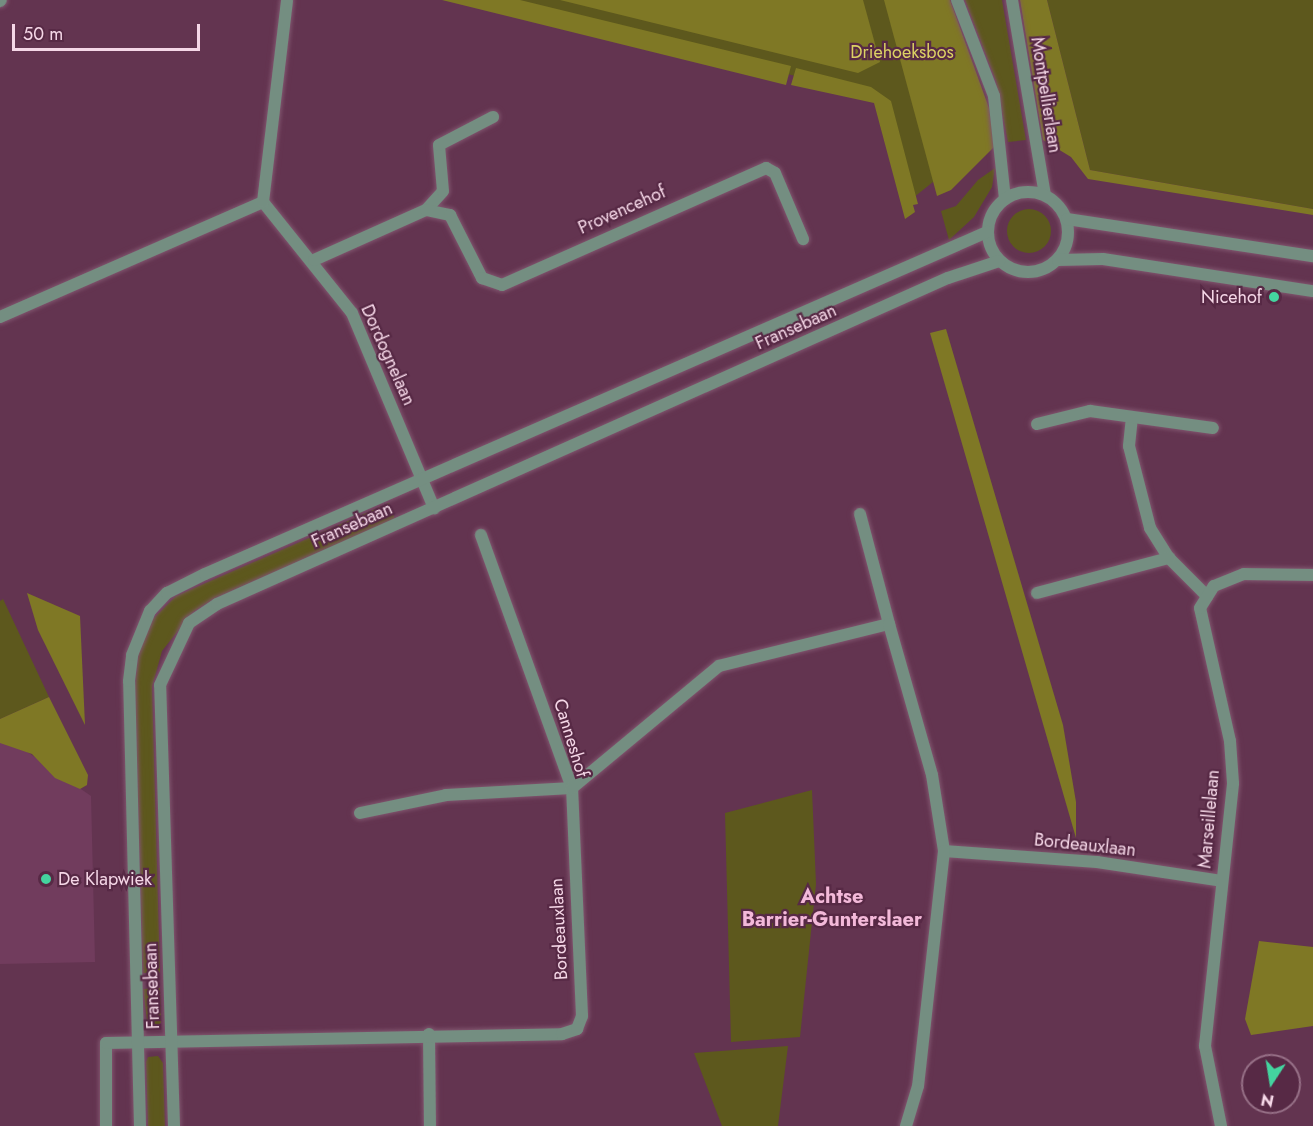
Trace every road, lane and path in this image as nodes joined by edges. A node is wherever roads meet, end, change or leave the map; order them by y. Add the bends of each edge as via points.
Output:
1 (287, 0) edge
2 (957, 0) edge
3 (1012, 0) edge
4 (493, 117) dead end
5 (443, 191) junction
6 (1045, 195) junction
7 (1005, 199) junction
8 (263, 202) junction
9 (426, 210) junction
10 (450, 215) junction
11 (1066, 219) junction
12 (987, 232) junction
13 (803, 240) dead end
14 (1313, 256) edge
15 (314, 260) junction
16 (1058, 260) junction
17 (999, 261) junction
18 (1313, 291) edge
19 (0, 317) edge
20 (1132, 417) junction
21 (1037, 424) dead end
22 (1213, 428) dead end
23 (420, 477) junction
24 (434, 508) junction
25 (860, 514) dead end
26 (481, 535) dead end
27 (1169, 558) junction
28 (1313, 575) edge
29 (1037, 593) dead end
30 (1207, 596) junction
31 (889, 624) junction
32 (572, 788) junction
33 (360, 813) dead end
34 (944, 851) junction
35 (1221, 881) junction
36 (429, 1034) junction
37 (137, 1039) junction
38 (172, 1043) junction
39 (106, 1126) edge
40 (140, 1126) edge
41 (174, 1126) edge
42 (429, 1126) edge
43 (906, 1126) edge
44 (1221, 1126) edge

1 - 8 street
2 - 7 street via 993,96
3 - 6 street, Montpellierlaan
4 - 5 street, Provencehof via 439,145
5 - 9 street
5 - 10 street, Provencehof
6 - 7 street via 1032,192
6 - 11 street
7 - 12 street via 990,219
8 - 15 street, Dordognelaan
8 - 19 street
9 - 10 street
9 - 15 street
10 - 13 street, Provencehof via 483,278 501,285 766,168 775,173
11 - 14 street
11 - 16 street via 1068,241
12 - 17 street
12 - 23 street, Fransebaan
15 - 23 street, Dordognelaan via 352,313
16 - 17 street via 1035,272 1022,272
16 - 18 street via 1103,259
17 - 24 street, Fransebaan via 948,278
20 - 21 street via 1090,411
20 - 22 street
20 - 27 street via 1129,446 1150,528
23 - 24 street, Dordognelaan
23 - 37 street, Fransebaan via 205,574 167,593 150,611 132,655 129,681
24 - 38 street, Fransebaan via 217,604 189,623 172,651 160,685
25 - 31 street
26 - 32 street, Canneshof
27 - 29 street
27 - 30 street
28 - 30 street via 1244,574 1214,586
30 - 35 street, Marseillelaan via 1200,608 1230,741 1233,783
31 - 32 street via 719,666 691,684
31 - 34 street via 932,775
32 - 33 street, Canneshof via 446,795
32 - 36 street, Bordeauxlaan via 582,1016 577,1029 562,1034
34 - 35 street, Bordeauxlaan via 1097,862
34 - 43 street via 918,1086
35 - 44 street, Marseillelaan via 1205,1046
36 - 38 street, Bordeauxlaan
36 - 42 street
37 - 38 street, Bordeauxlaan
37 - 39 street, Fransebaan via 106,1043
37 - 40 street, Fransebaan
38 - 41 street, Fransebaan

